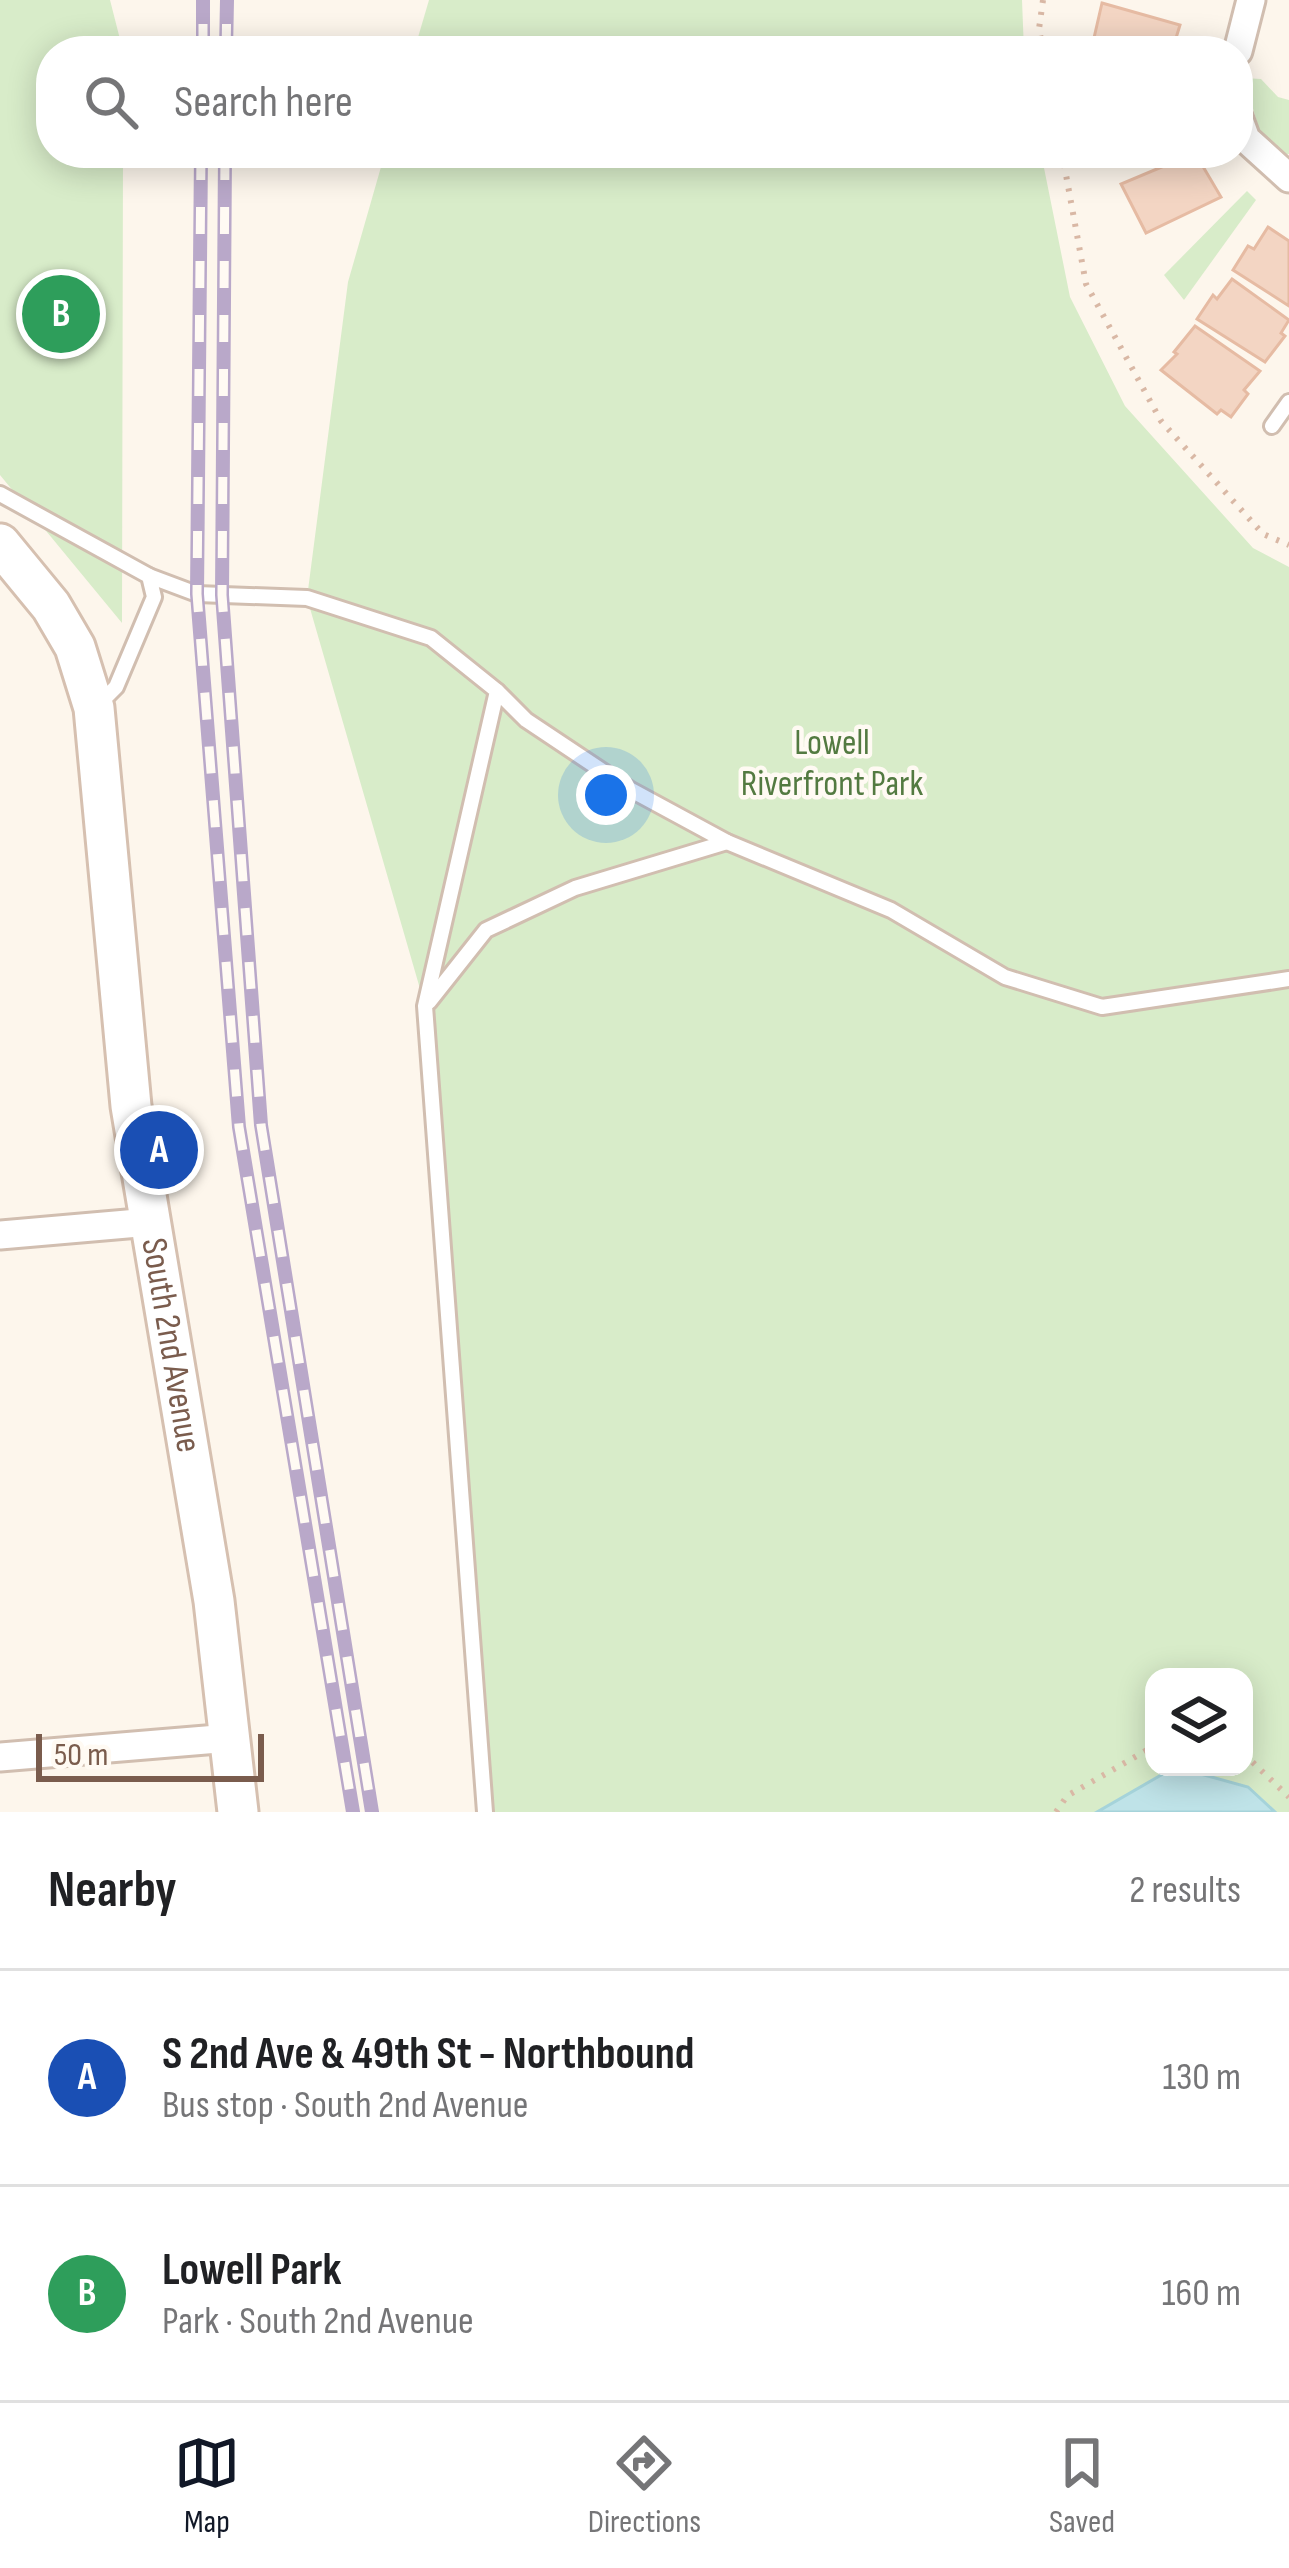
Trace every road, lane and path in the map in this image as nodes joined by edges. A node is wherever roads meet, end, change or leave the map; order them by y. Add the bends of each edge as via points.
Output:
1 (1042, 0) edge
2 (1250, 0) edge
3 (1040, 36) edge
4 (1242, 36) edge
5 (1253, 145) edge
6 (1065, 168) edge
7 (1289, 178) edge
8 (1289, 402) edge
9 (1273, 426) dead end
10 (0, 494) edge
11 (0, 544) edge
12 (1289, 545) edge
13 (149, 576) junction
14 (497, 691) junction
15 (94, 708) junction
16 (727, 842) junction
17 (1289, 979) edge
18 (425, 1006) junction
19 (150, 1222) junction
20 (0, 1234) edge
21 (230, 1738) junction
22 (1145, 1751) edge
23 (0, 1757) edge
24 (1253, 1763) edge
25 (1289, 1797) edge
26 (238, 1812) edge
27 (485, 1812) edge
28 (1056, 1812) edge

1 - 3 path
2 - 4 street
5 - 7 street
6 - 12 path via 1086,284 1161,421 1263,534
8 - 9 lane
10 - 13 lane
11 - 15 street, South 2nd Avenue via 75,647
13 - 14 lane via 197,594 308,598 431,638
13 - 15 lane via 154,597 147,615 116,687
14 - 16 lane via 526,720 631,790
14 - 18 lane
15 - 19 street, South 2nd Avenue via 131,1106
16 - 17 lane via 892,910 1005,977 1102,1007
16 - 18 lane via 574,888 486,930
18 - 27 lane
19 - 20 street
19 - 21 street, South 2nd Avenue
21 - 23 street
21 - 26 street, South 2nd Avenue
22 - 28 path via 1067,1796
24 - 25 path

